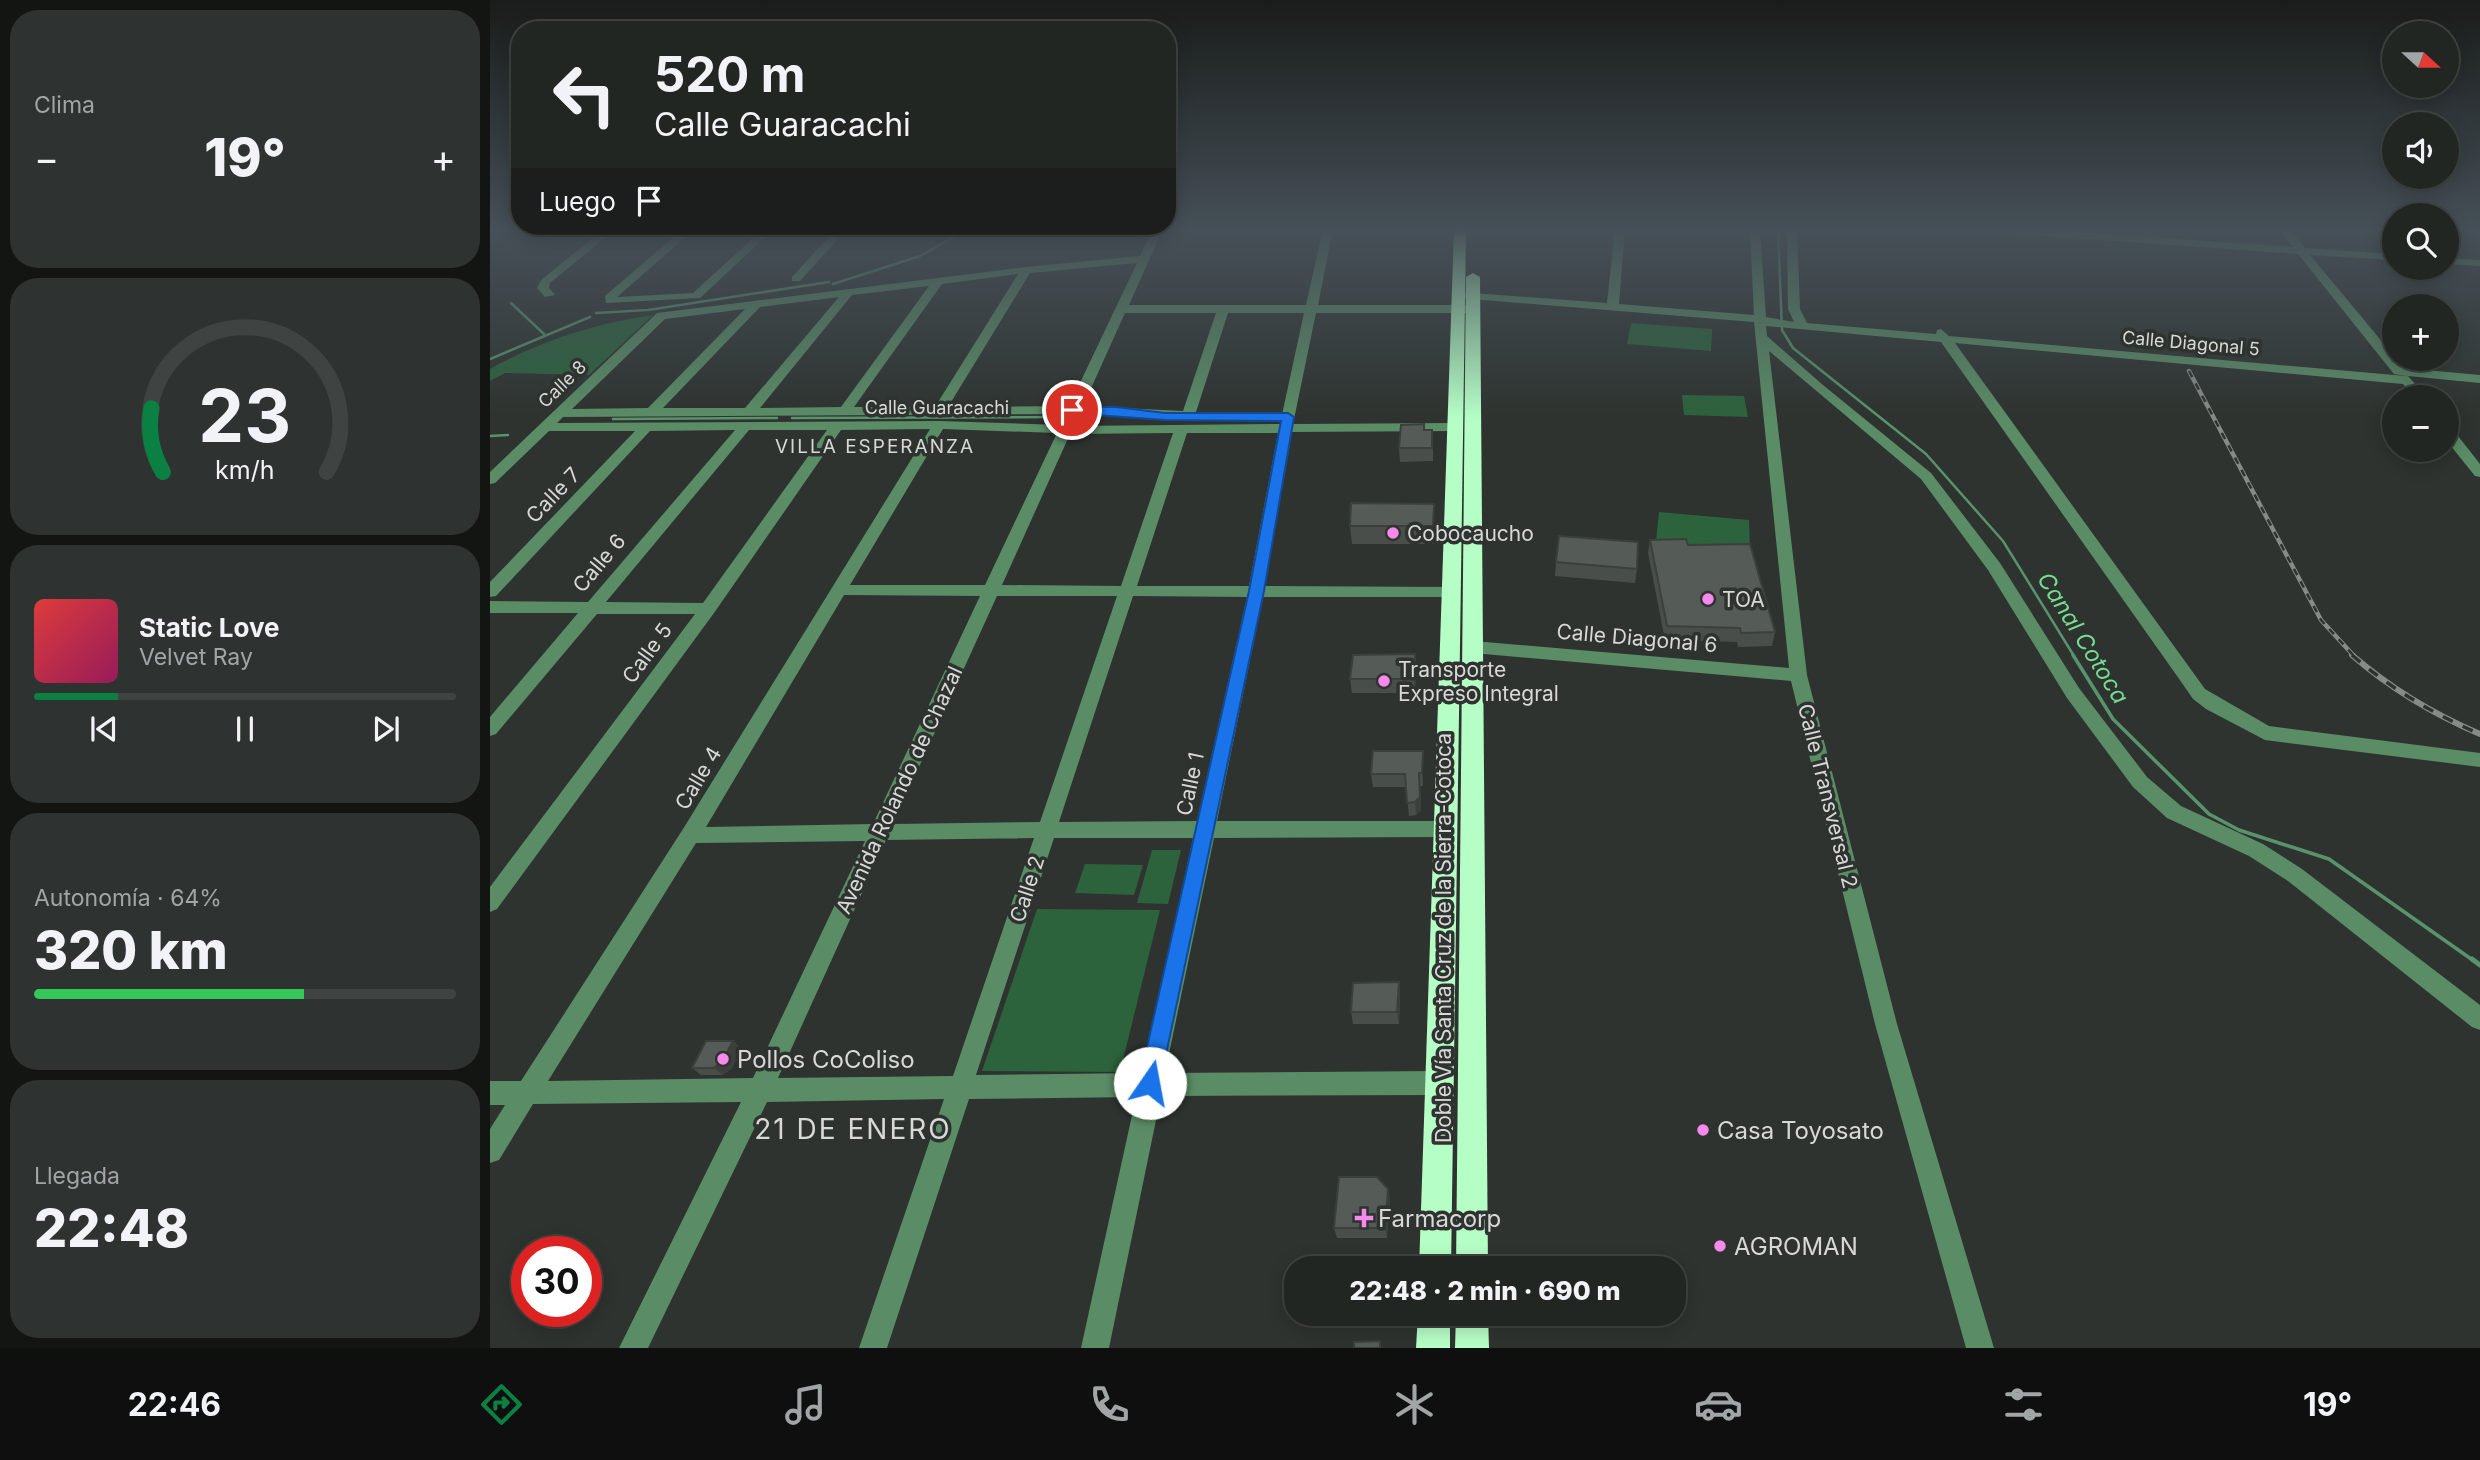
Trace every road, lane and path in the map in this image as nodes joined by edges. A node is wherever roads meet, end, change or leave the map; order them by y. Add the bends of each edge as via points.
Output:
1 (546, 292) edge
2 (616, 292) edge
3 (700, 292) edge
4 (849, 292) joint
5 (930, 292) edge
6 (1013, 292) edge
7 (1131, 292) edge
8 (1315, 292) edge
9 (1465, 292) edge
10 (1467, 292) edge
11 (1614, 292) edge
12 (1761, 292) edge
13 (1794, 292) edge
14 (2335, 292) edge
15 (549, 295) dead end
16 (1466, 302) junction
17 (756, 303) junction
18 (1613, 307) junction
19 (1123, 309) junction
20 (1223, 309) junction
21 (1311, 310) junction
22 (1764, 325) junction
23 (1796, 325) junction
24 (1942, 336) junction
25 (2403, 376) junction
26 (2480, 379) edge
27 (2410, 385) edge
28 (2480, 387) edge
29 (1072, 410) junction
30 (652, 412) junction
31 (749, 412) junction
32 (789, 412) junction
33 (559, 413) junction
34 (939, 418) junction
35 (841, 419) junction
36 (1455, 422) junction
37 (1185, 423) junction
38 (1287, 423) junction
39 (545, 427) junction
40 (646, 427) junction
41 (779, 427) junction
42 (744, 428) junction
43 (1064, 429) junction
44 (2459, 446) edge
45 (2480, 472) edge
46 (490, 480) edge
47 (838, 590) junction
48 (992, 590) junction
49 (1128, 591) junction
50 (1256, 591) junction
51 (490, 592) edge
52 (1451, 592) junction
53 (490, 607) edge
54 (590, 609) junction
55 (708, 609) junction
56 (1473, 647) junction
57 (1798, 675) junction
58 (490, 729) edge
59 (2480, 760) edge
60 (1204, 829) junction
61 (1445, 829) junction
62 (1046, 830) junction
63 (879, 833) junction
64 (690, 835) junction
65 (490, 903) edge
66 (2480, 1019) edge
67 (1150, 1083) junction
68 (1439, 1083) junction
69 (961, 1088) junction
70 (759, 1092) junction
71 (490, 1093) edge
72 (525, 1093) junction
73 (490, 1150) edge
74 (1435, 1256) edge
75 (1472, 1256) edge
76 (1434, 1326) edge
77 (1472, 1326) edge
78 (633, 1348) edge
79 (873, 1348) edge
80 (1095, 1348) edge
81 (1433, 1348) edge
82 (1472, 1348) edge
83 (1980, 1348) edge

1 - 15 street
2 - 3 street via 610,301 696,296
4 - 17 street
4 - 31 street
5 - 35 street, Calle 5
6 - 34 street, Calle 4
7 - 19 street, Avenida Rolando de Chazal
8 - 21 street, Calle 1
9 - 16 highway, Doble Vía Santa Cruz de la Sierra-Cotoca
10 - 16 highway, Doble Vía Santa Cruz de la Sierra-Cotoca
11 - 18 street
12 - 22 street, Calle Transversal 2
13 - 23 street
14 - 25 street
16 - 18 street, Calle Diagonal 5
16 - 21 street
16 - 22 street, Calle Diagonal 5
16 - 36 highway, Doble Vía Santa Cruz de la Sierra-Cotoca
16 - 56 highway, Doble Vía Santa Cruz de la Sierra-Cotoca
17 - 30 street
17 - 33 street, Calle 8 via 661,316
18 - 22 street, Calle Diagonal 5
19 - 20 street
19 - 29 street, Avenida Rolando de Chazal
20 - 21 street
20 - 37 street, Calle 2
21 - 38 street, Calle 1
22 - 23 street, Calle Diagonal 5
22 - 57 street, Calle Transversal 2
22 - 66 street via 1827,395 1926,477 1981,548 2073,693 2140,782 2174,813 2256,850 2295,875
23 - 24 street, Calle Diagonal 5
24 - 25 street, Calle Diagonal 5
24 - 59 street via 2206,699 2265,733
25 - 26 street, Calle Diagonal 5
25 - 27 street
25 - 28 street, Calle Diagonal 5
29 - 34 street, Calle Guaracachi
29 - 37 street, Calle Guaracachi
29 - 43 street, Avenida Rolando de Chazal
30 - 31 street, Calle Guaracachi
30 - 33 street, Calle Guaracachi
31 - 32 street, Calle Guaracachi
32 - 35 street, Calle Guaracachi
32 - 41 street
33 - 39 street, Calle 8
34 - 35 street, Calle Guaracachi
34 - 43 street, Calle Guaracachi
34 - 47 street, Calle 4
35 - 41 street, Calle Guaracachi
35 - 55 street, Calle 5
36 - 38 street, Calle Guaracachi
36 - 52 highway, Doble Vía Santa Cruz de la Sierra-Cotoca
37 - 38 street, Calle Guaracachi
37 - 43 street, Calle Guaracachi
37 - 49 street, Calle 2
38 - 50 street, Calle 1
39 - 40 street, Calle Guaracachi
39 - 46 street, Calle 8
40 - 42 street, Calle Guaracachi
40 - 51 street, Calle 7
41 - 42 street, Calle Guaracachi
42 - 54 street, Calle 6
43 - 48 street, Avenida Rolando de Chazal
44 - 45 street
47 - 48 street
47 - 64 street, Calle 4
48 - 49 street
48 - 63 street, Avenida Rolando de Chazal
49 - 50 street
49 - 62 street, Calle 2
50 - 52 street
50 - 60 street, Calle 1
52 - 61 highway, Doble Vía Santa Cruz de la Sierra-Cotoca
53 - 54 street
54 - 55 street
54 - 58 street, Calle 6
55 - 65 street, Calle 5
56 - 57 street, Calle Diagonal 6
56 - 75 highway, Doble Vía Santa Cruz de la Sierra-Cotoca
57 - 83 street, Calle Transversal 2 via 1886,1024
60 - 61 street
60 - 62 street
60 - 67 street, Calle 1
61 - 68 highway, Doble Vía Santa Cruz de la Sierra-Cotoca
62 - 63 street
62 - 69 street, Calle 2
63 - 64 street
63 - 70 street, Avenida Rolando de Chazal
64 - 72 street, Calle 4
67 - 68 street
67 - 69 street
67 - 80 street, Calle 1
68 - 74 highway, Doble Vía Santa Cruz de la Sierra-Cotoca
69 - 70 street
69 - 79 street, Calle 2
70 - 72 street
70 - 78 street, Avenida Rolando de Chazal
71 - 72 street
72 - 73 street, Calle 4
76 - 81 highway
77 - 82 highway

